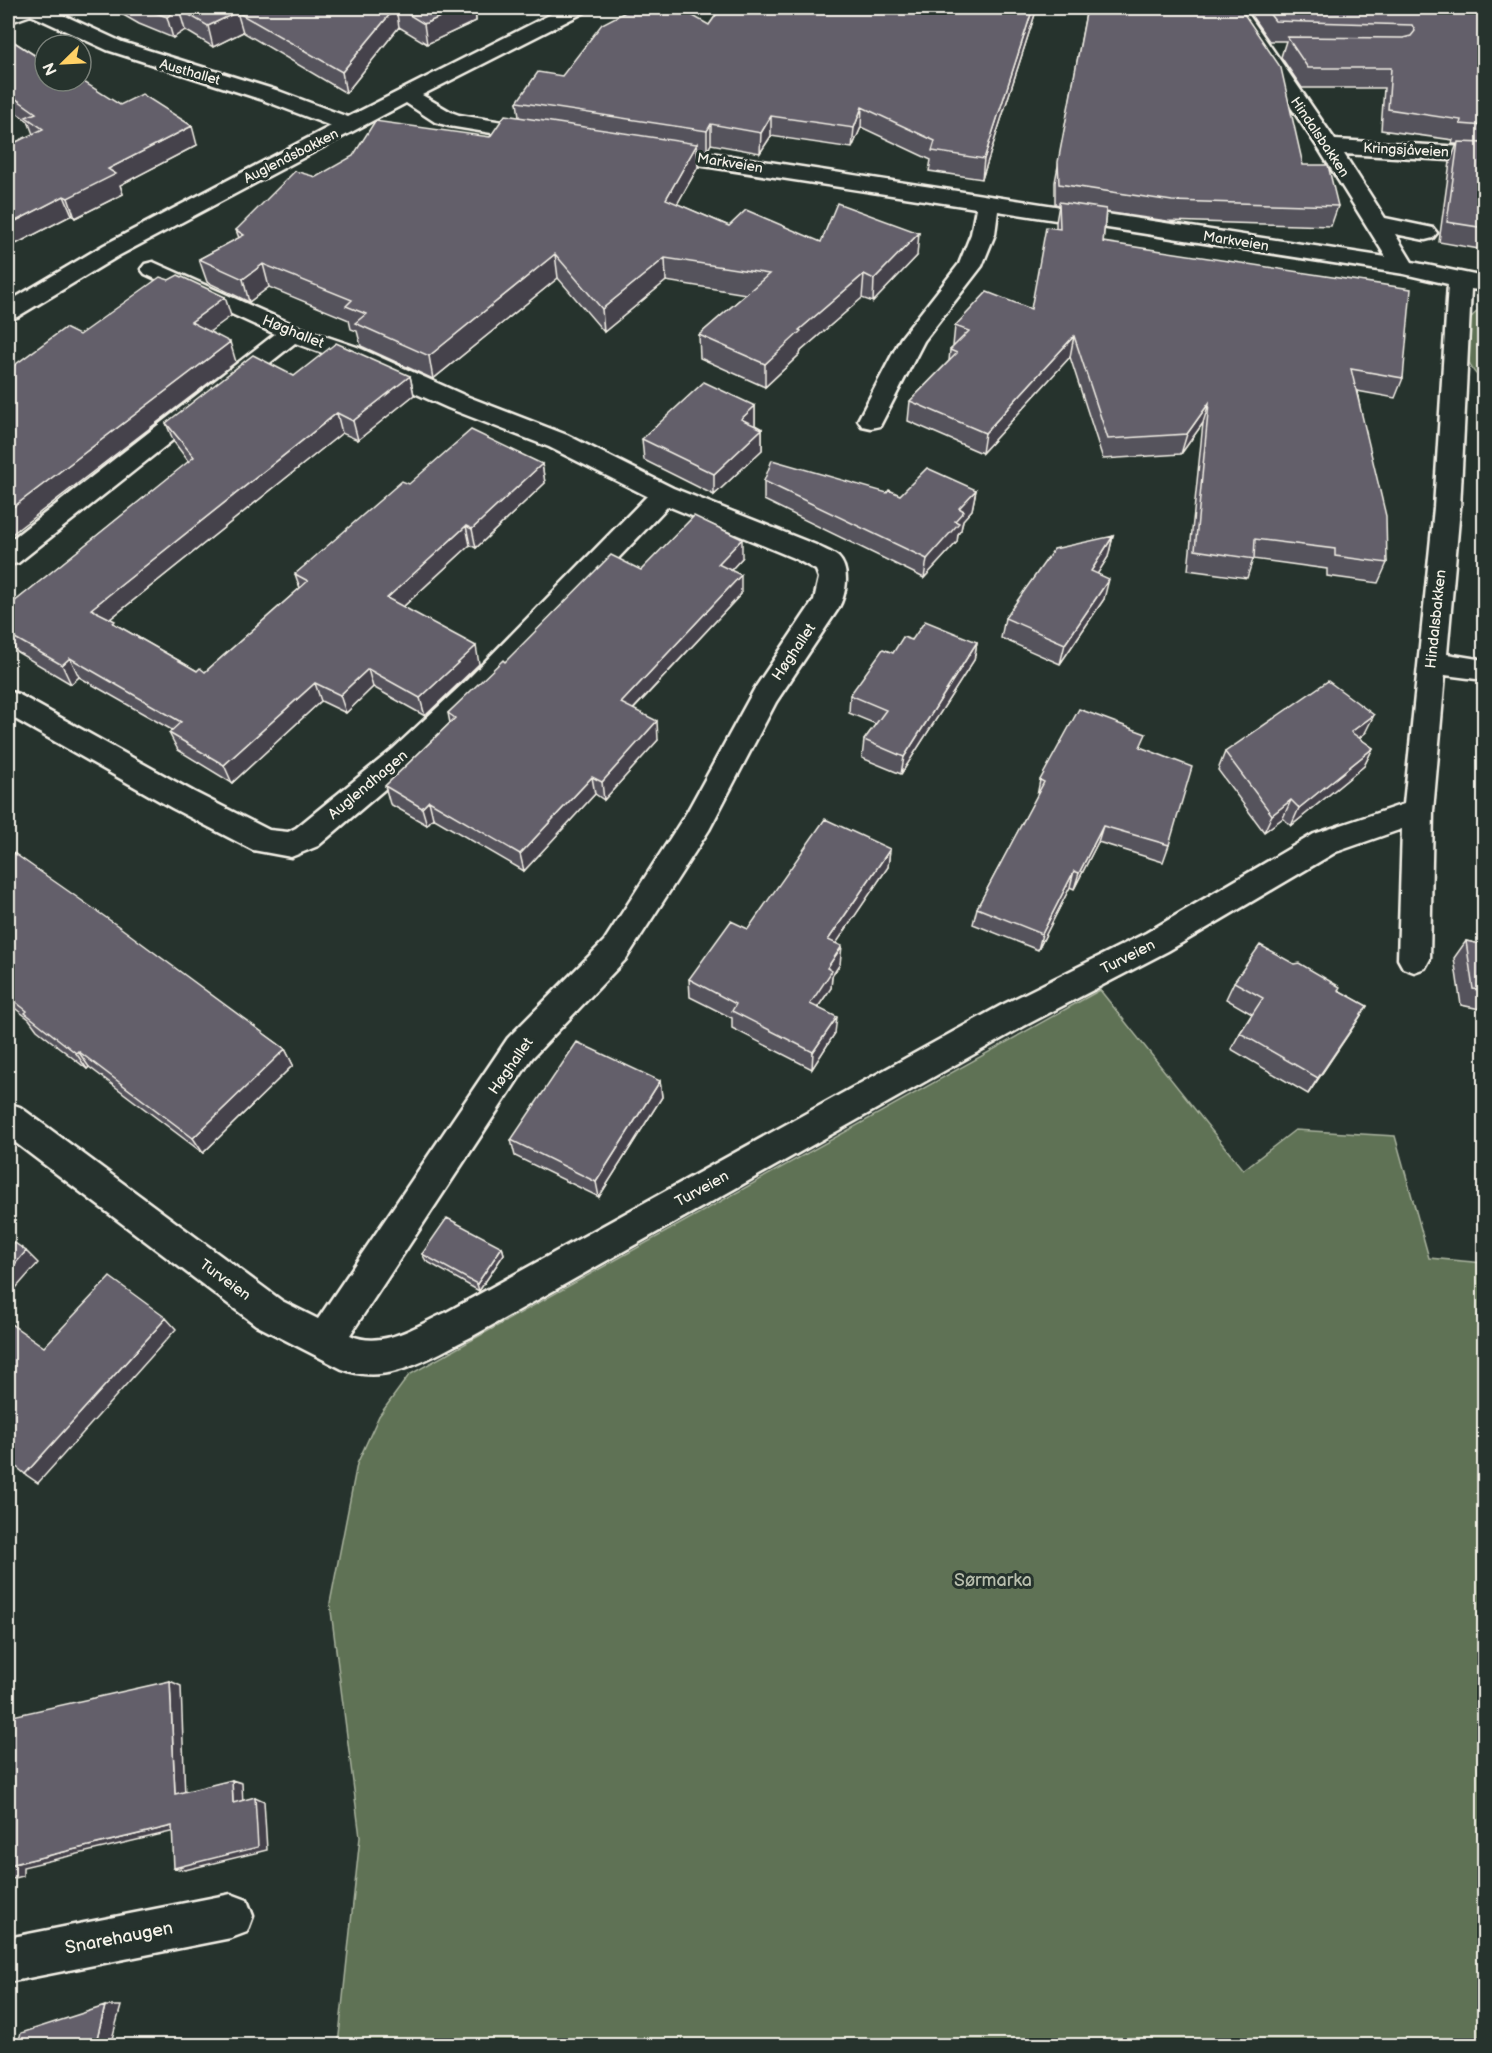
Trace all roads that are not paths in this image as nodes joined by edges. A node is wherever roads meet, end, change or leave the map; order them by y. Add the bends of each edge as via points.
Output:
1 (29, 8) edge
2 (34, 8) edge
3 (578, 8) edge
4 (1234, 8) edge
5 (8, 17) edge
6 (1260, 39) junction
7 (1284, 49) dead end
8 (408, 95) junction
9 (350, 125) junction
10 (565, 138) edge
11 (1328, 146) junction
12 (630, 148) edge
13 (1485, 155) edge
14 (988, 202) junction
15 (1378, 224) junction
16 (1425, 233) dead end
17 (1404, 267) junction
18 (153, 270) dead end
19 (1472, 281) edge
20 (8, 312) edge
21 (292, 333) junction
22 (871, 420) dead end
23 (664, 494) junction
24 (8, 556) edge
25 (1432, 662) junction
26 (1485, 670) edge
27 (8, 702) edge
28 (1418, 811) junction
29 (1414, 959) dead end
30 (8, 1118) edge
31 (324, 1342) junction
32 (231, 1916) dead end
33 (8, 1960) edge

1 - 5 street
2 - 9 street, Austhallet via 81,33 154,62 255,91
3 - 8 street, Auglendsbakken
4 - 6 street, Hindalsbakken
6 - 7 street
6 - 11 street, Hindalsbakken via 1286,70
8 - 9 street, Auglendsbakken
8 - 10 street via 443,117 457,121
9 - 20 street, Auglendsbakken via 112,250
11 - 13 street, Kringsjåveien
11 - 15 street, Hindalsbakken
12 - 14 street, Markveien
14 - 17 street, Markveien
14 - 22 street via 983,234 970,266 913,338
15 - 16 street
15 - 17 street, Hindalsbakken
17 - 19 street, Markveien
18 - 21 street, Høghallet
19 - 25 street, Hindalsbakken
21 - 23 street, Høghallet via 558,441
21 - 24 street
23 - 27 street, Auglendhagen via 477,688 403,757 307,837 291,845 264,841
23 - 31 street, Høghallet via 819,558 828,564 833,578 828,602 765,696 698,821 615,950 520,1048
25 - 26 street
25 - 28 street, Hindalsbakken
28 - 29 street, Hindalsbakken
28 - 31 street, Turveien via 1325,843 1157,942 1012,1016 458,1325 402,1352 379,1358 355,1356
30 - 31 street, Turveien via 269,1313
32 - 33 street, Snarehaugen

